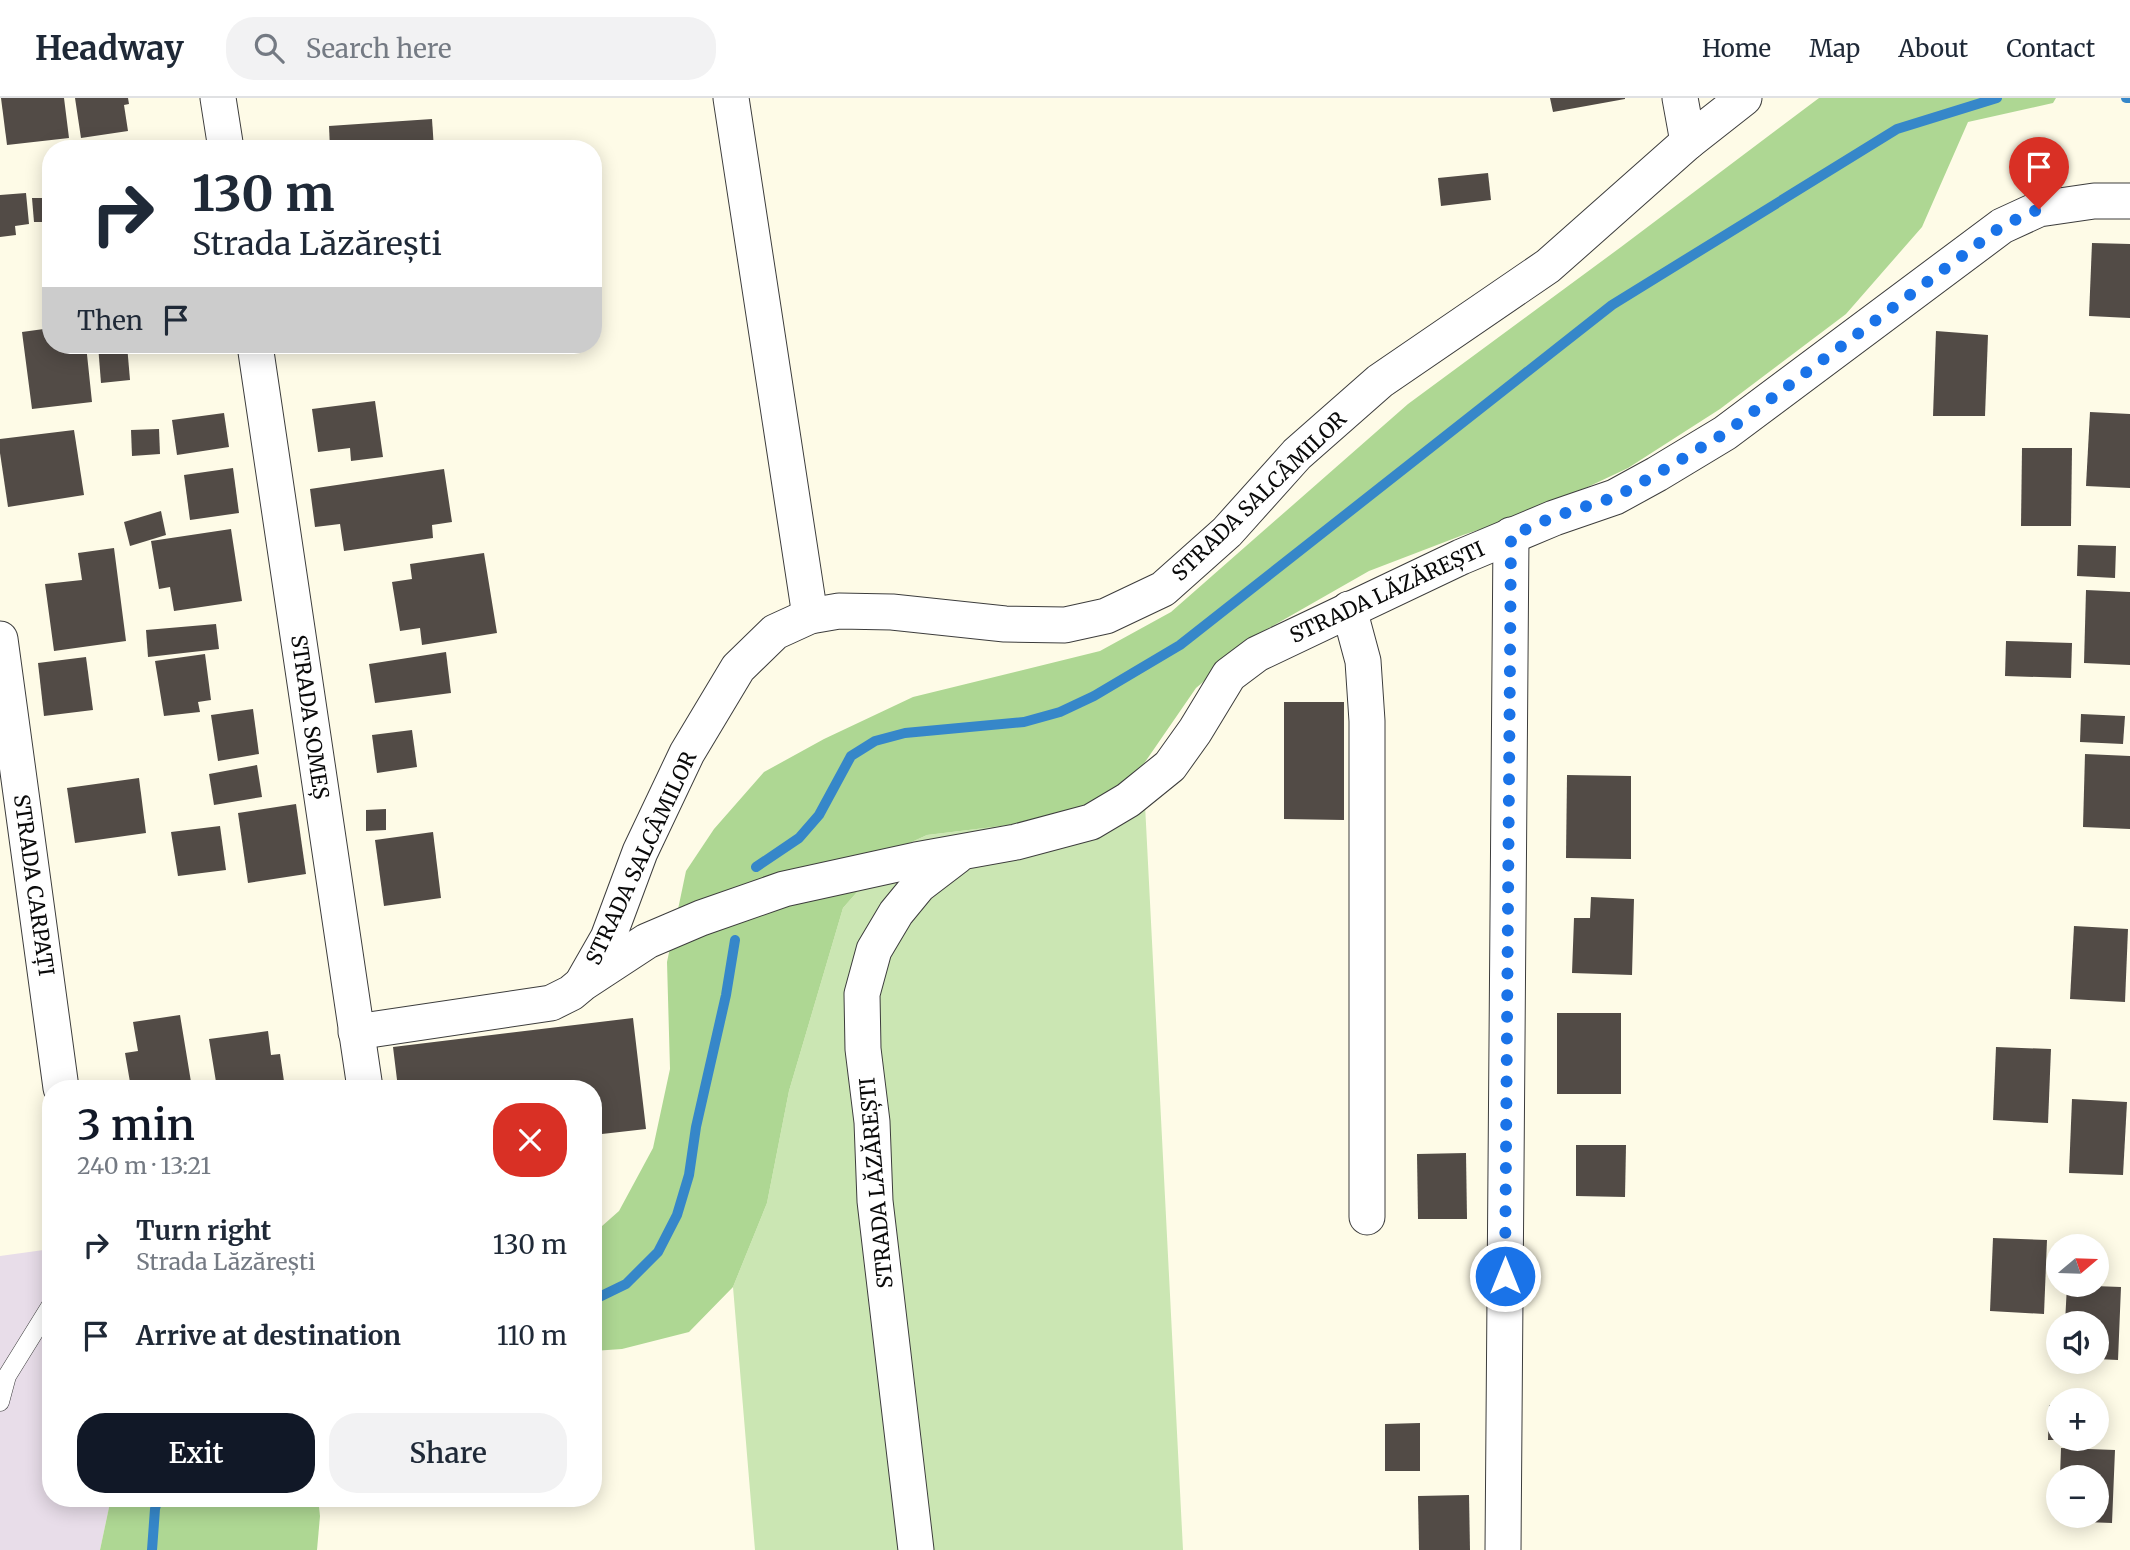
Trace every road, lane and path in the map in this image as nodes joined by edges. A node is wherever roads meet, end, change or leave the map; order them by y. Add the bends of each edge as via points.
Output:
1 (218, 98) edge
2 (731, 98) edge
3 (1680, 98) edge
4 (1744, 98) edge
5 (225, 140) edge
6 (1688, 142) junction
7 (2130, 201) edge
8 (256, 354) edge
9 (1511, 536) junction
10 (1349, 609) junction
11 (810, 616) junction
12 (0, 639) edge
13 (11, 799) edge
14 (963, 851) junction
15 (583, 983) junction
16 (356, 1032) junction
17 (60, 1080) edge
18 (364, 1080) edge
19 (1367, 1217) dead end
20 (42, 1318) edge
21 (0, 1402) edge
22 (916, 1550) edge
23 (1503, 1550) edge

1 - 5 street
2 - 11 street
3 - 6 street
4 - 6 street, STRADA SALCÂMILOR
6 - 11 street, STRADA SALCÂMILOR via 1548,266 1380,381 1297,454 1227,532 1163,589 1106,616 1065,625 892,612 839,611
7 - 9 street, STRADA LĂZĂREȘTI via 2039,209 2002,226 1725,433 1615,497
8 - 16 street, STRADA SOMEȘ
9 - 10 street, STRADA LĂZĂREȘTI
9 - 23 street
10 - 14 street, STRADA LĂZĂREȘTI via 1257,654 1229,675 1170,766 1128,800 1091,822
10 - 19 street via 1363,661 1367,721
11 - 15 street, STRADA SALCÂMILOR via 775,632 738,668 687,753 640,852 608,938
12 - 13 street, STRADA CARPAȚI
13 - 17 street, STRADA CARPAȚI
14 - 15 street, STRADA LĂZĂREȘTI via 784,889 647,941
14 - 22 street, STRADA LĂZĂREȘTI via 919,885 896,913 874,950 862,994 875,1201
15 - 16 street, STRADA LĂZĂREȘTI via 551,1003
16 - 18 street, STRADA SOMEȘ
20 - 21 lane via 6,1376

